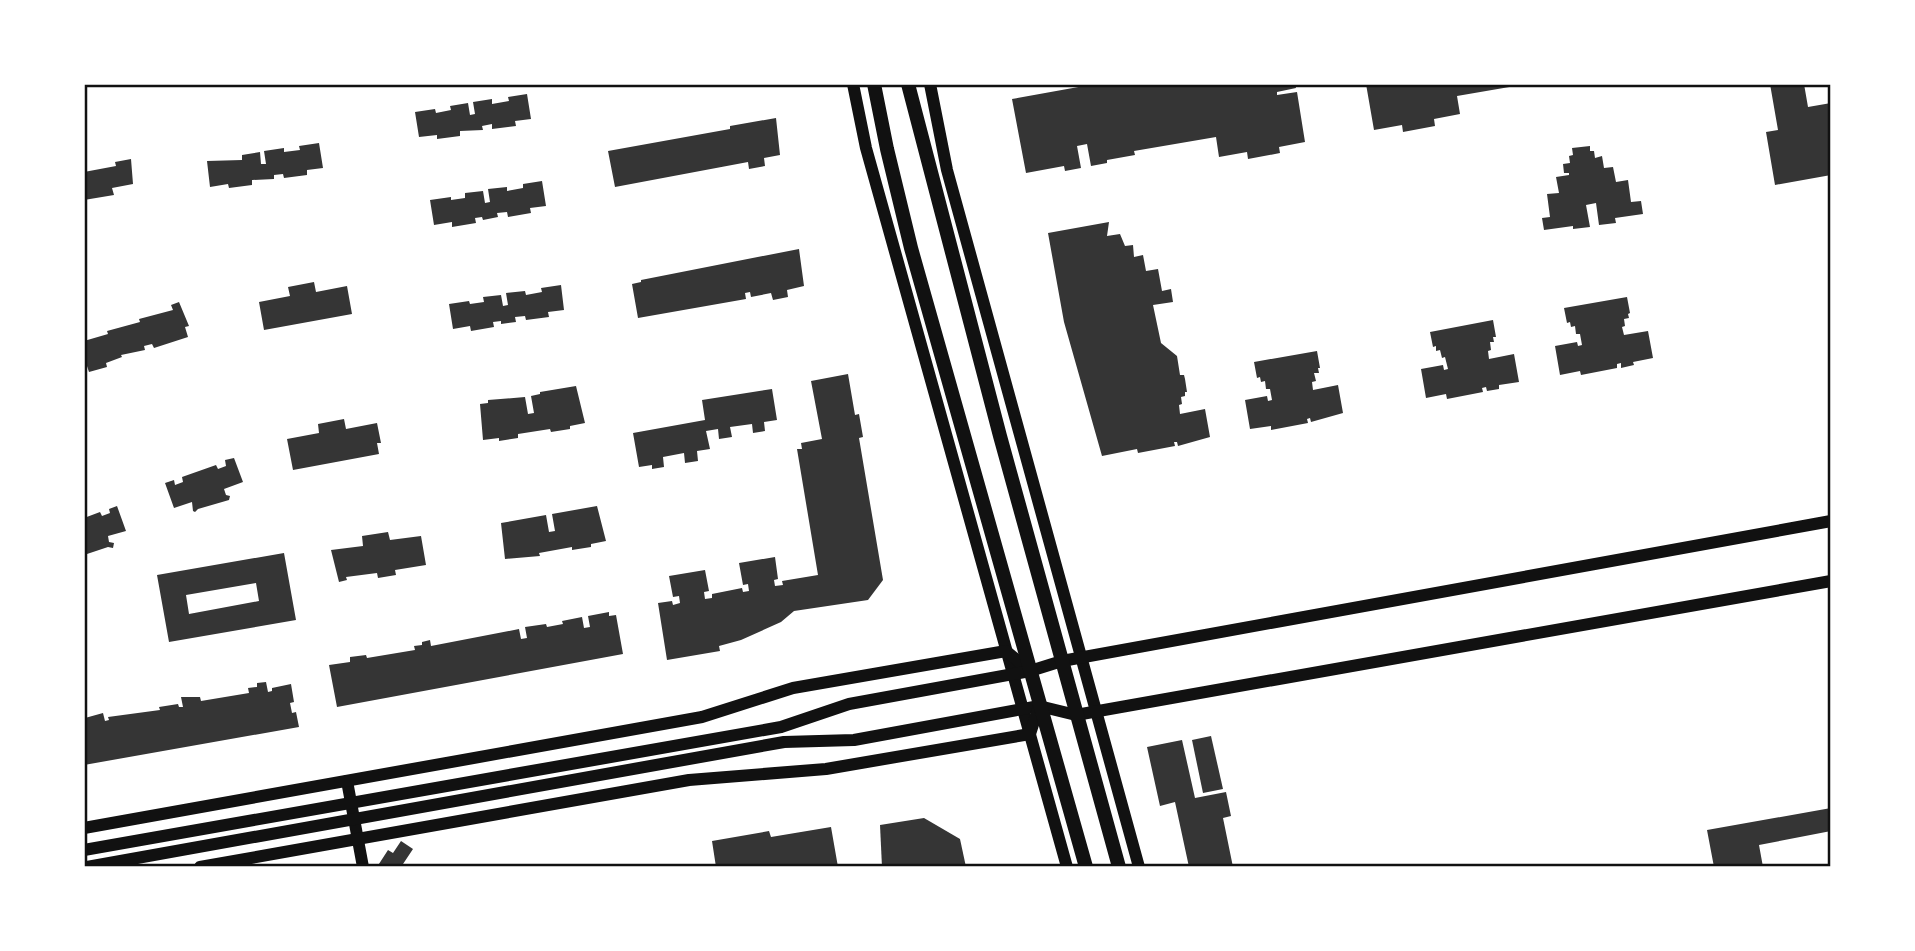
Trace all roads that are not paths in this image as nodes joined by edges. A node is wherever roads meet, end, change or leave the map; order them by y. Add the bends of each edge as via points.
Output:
1 (853, 84) edge
2 (874, 84) edge
3 (908, 84) edge
4 (930, 84) edge
5 (1831, 522) edge
6 (1831, 581) edge
7 (1006, 650) junction
8 (1080, 658) junction
9 (1062, 661) junction
10 (1030, 671) junction
11 (1013, 674) junction
12 (1039, 706) junction
13 (1022, 709) junction
14 (1095, 711) junction
15 (1076, 715) junction
16 (1030, 734) junction
17 (347, 781) junction
18 (352, 803) junction
19 (355, 819) junction
20 (84, 828) edge
21 (358, 839) junction
22 (84, 850) edge
23 (86, 867) edge
24 (200, 867) edge
25 (363, 867) edge
26 (1067, 867) edge
27 (1086, 867) edge
28 (1119, 867) edge
29 (1139, 867) edge

1 - 7 main road via 866,148
2 - 10 main road via 912,248
3 - 9 main road
4 - 8 main road via 947,170
5 - 8 main road
6 - 14 main road
7 - 10 main road
7 - 11 main road
7 - 17 main road via 793,688 702,717
8 - 9 main road
8 - 14 main road
9 - 10 main road
9 - 15 main road
10 - 11 main road
10 - 12 main road
11 - 13 main road
11 - 18 main road via 849,704 780,727
12 - 13 main road
12 - 15 main road
12 - 16 main road
12 - 27 main road
13 - 16 main road
13 - 19 main road via 855,740 784,742
14 - 15 main road
14 - 29 main road
15 - 28 main road
16 - 21 main road via 826,769 689,780
16 - 26 main road
17 - 18 main road
17 - 20 main road
18 - 19 main road
18 - 22 main road
19 - 21 main road
19 - 23 main road
21 - 24 main road
21 - 25 main road

